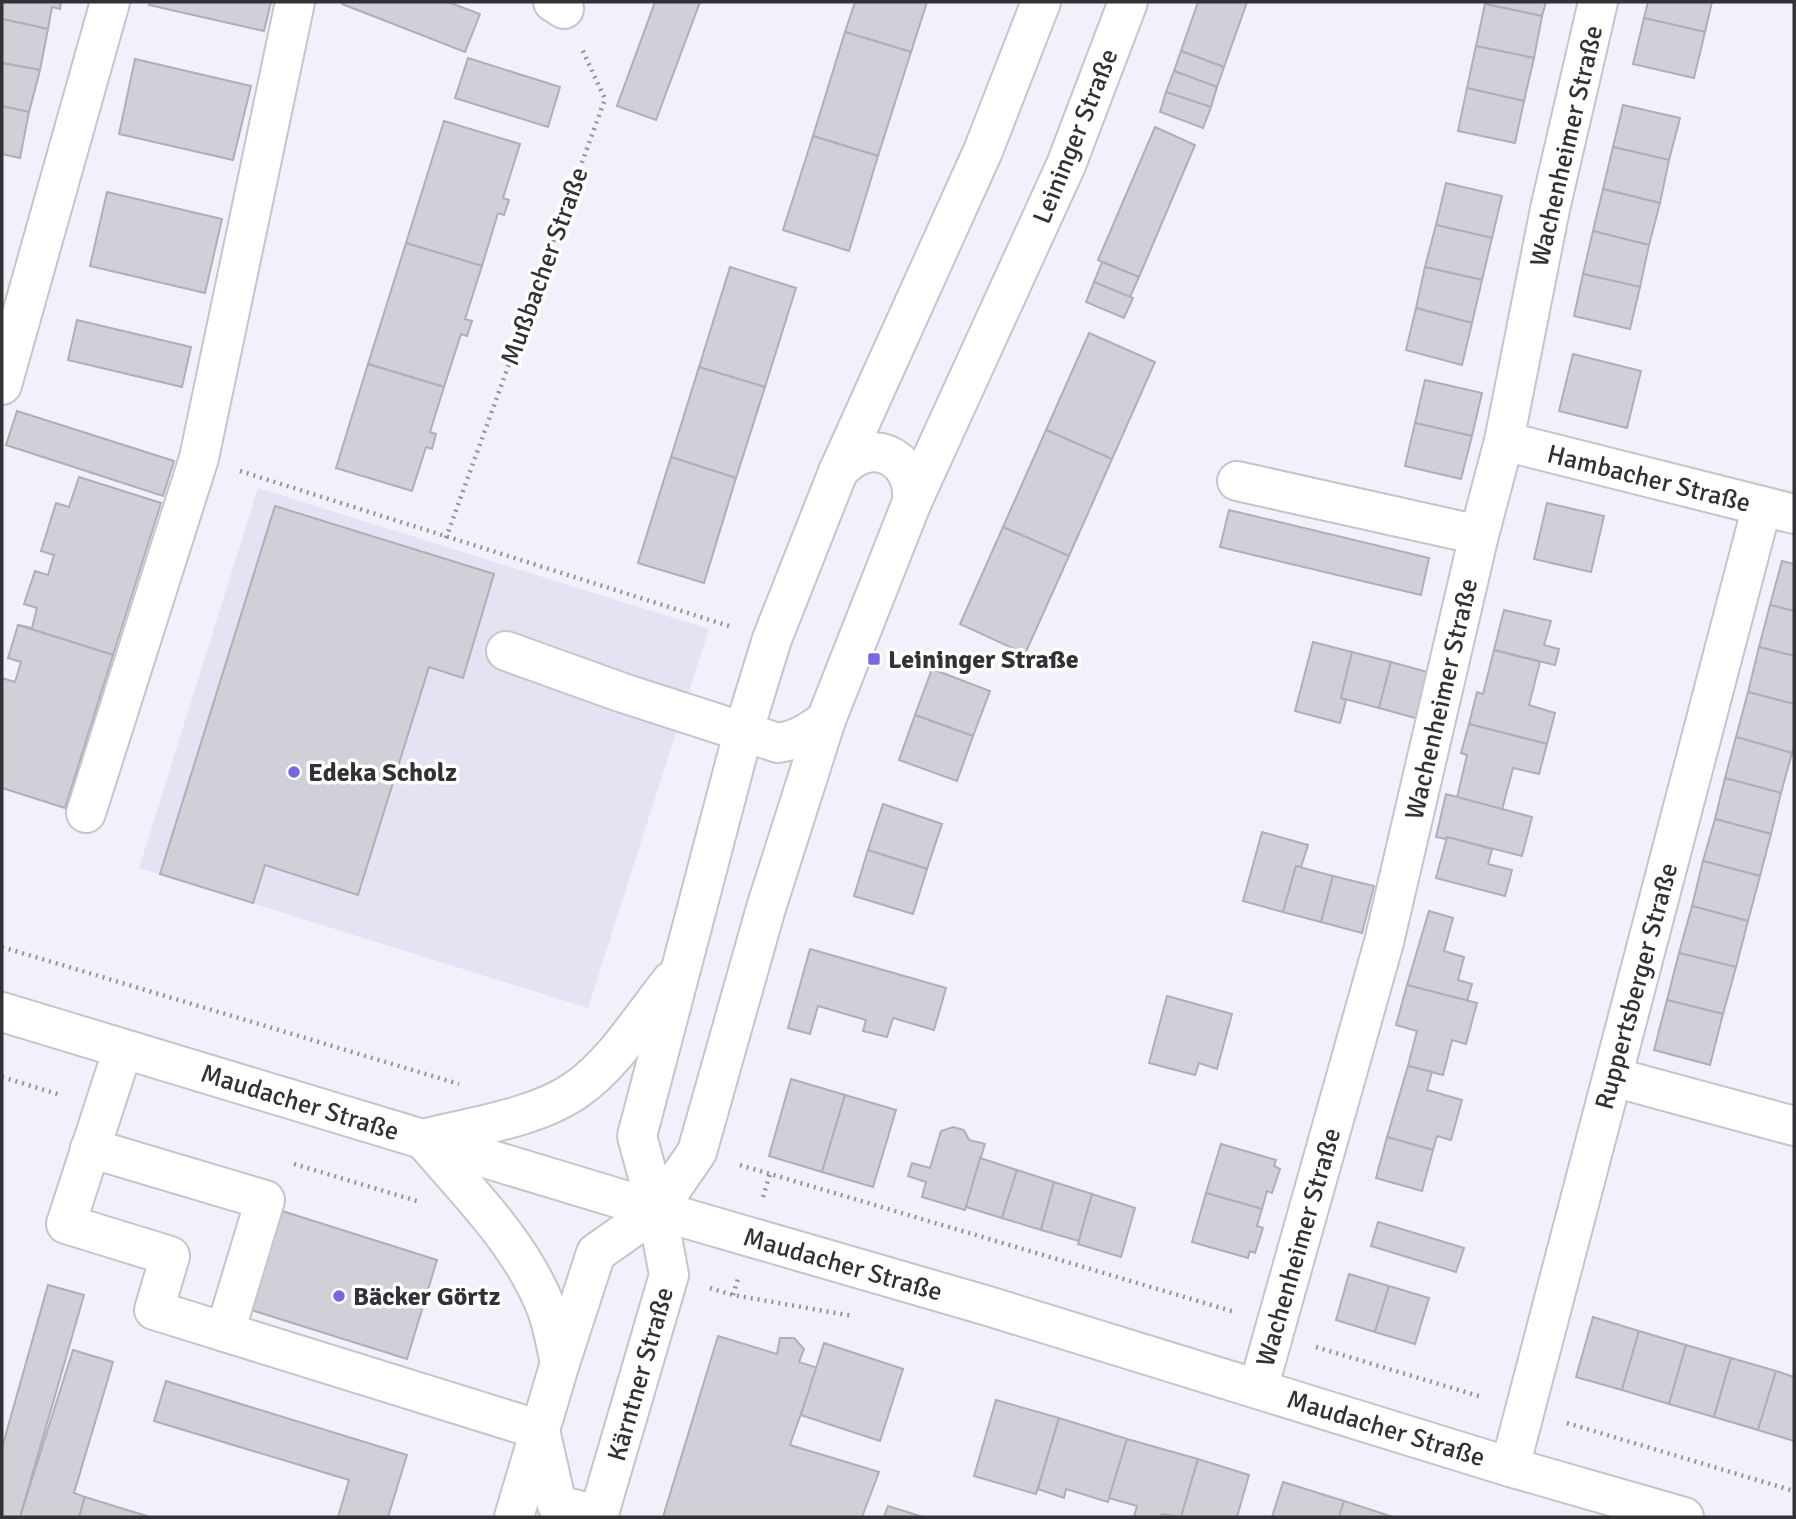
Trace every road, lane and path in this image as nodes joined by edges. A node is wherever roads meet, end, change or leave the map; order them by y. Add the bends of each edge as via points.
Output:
1 (110, 2) edge
2 (296, 2) edge
3 (1041, 2) edge
4 (1128, 2) edge
5 (1598, 2) edge
6 (559, 5) edge
7 (2, 385) edge
8 (1504, 442) junction
9 (199, 458) junction
10 (838, 472) junction
11 (1237, 481) dead end
12 (912, 502) junction
13 (1778, 510) edge
14 (1479, 535) junction
15 (446, 538) junction
16 (772, 639) junction
17 (506, 651) dead end
18 (826, 719) junction
19 (743, 733) junction
20 (86, 813) dead end
21 (2, 947) edge
22 (679, 971) junction
23 (2, 1012) edge
24 (123, 1049) junction
25 (1613, 1077) junction
26 (463, 1085) dead end
27 (1794, 1126) edge
28 (423, 1139) junction
29 (90, 1147) junction
30 (657, 1210) junction
31 (225, 1332) junction
32 (560, 1363) junction
33 (1258, 1389) junction
34 (540, 1430) junction
35 (1510, 1466) junction
36 (598, 1516) edge
37 (514, 1517) edge
38 (1684, 1517) edge

1 - 7 street
2 - 9 street
3 - 10 street via 983,151
4 - 12 street, Leininger Straße via 1066,165
5 - 8 street, Wachenheimer Straße via 1550,209
6 - 15 path, Mußbacher Straße via 605,99
8 - 13 street, Hambacher Straße
8 - 14 street, Wachenheimer Straße
9 - 15 path
9 - 20 street
10 - 12 street via 857,455 894,457 911,477
10 - 16 street
11 - 14 street
12 - 18 street, Leininger Straße
13 - 25 street, Ruppertsberger Straße
14 - 33 street, Wachenheimer Straße via 1384,942
15 - 16 path
16 - 19 street
17 - 19 street
18 - 19 street via 806,735 778,743
18 - 30 street, Leininger Straße via 766,908 697,1152
19 - 22 street
21 - 26 path
22 - 28 street via 600,1070 576,1091 541,1109
22 - 30 street via 637,1136
23 - 24 street, Maudacher Straße
24 - 28 street, Maudacher Straße
24 - 29 street
25 - 27 street
25 - 35 street, Ruppertsberger Straße
28 - 30 street, Maudacher Straße
28 - 32 street via 497,1225 530,1272 547,1311
29 - 31 street via 66,1224 170,1256 154,1310
29 - 31 street via 265,1200
30 - 32 street via 596,1253
30 - 33 street, Maudacher Straße
30 - 36 street, Kärntner Straße via 668,1275
31 - 34 street
32 - 34 street
33 - 35 street, Maudacher Straße
34 - 36 street via 557,1505
34 - 37 street
35 - 38 street, Maudacher Straße

